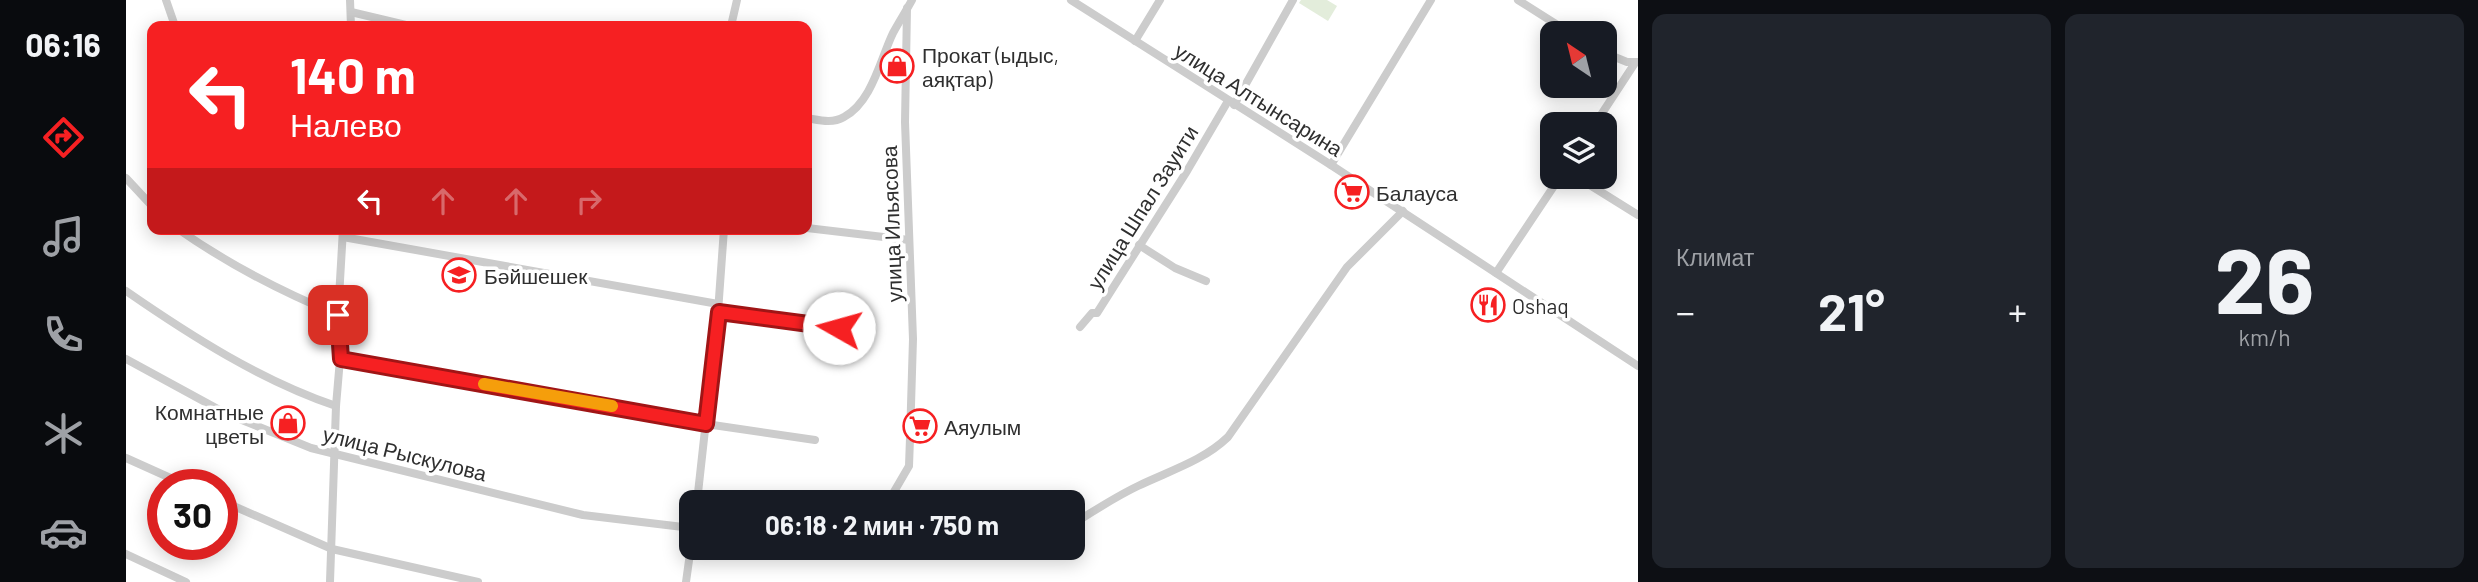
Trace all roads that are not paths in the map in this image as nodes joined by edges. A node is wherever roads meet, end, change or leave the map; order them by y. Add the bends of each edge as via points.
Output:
1 (166, 0) edge
2 (350, 0) edge
3 (737, 0) edge
4 (1160, 0) edge
5 (1293, 0) edge
6 (1430, 0) edge
7 (1518, 0) edge
8 (1076, 2) edge
9 (910, 4) edge
10 (351, 12) junction
11 (173, 21) edge
12 (351, 21) edge
13 (389, 21) edge
14 (732, 21) edge
15 (1551, 21) edge
16 (1135, 41) junction
17 (1617, 58) edge
18 (1637, 62) edge
19 (1231, 103) junction
20 (1603, 112) edge
21 (812, 119) edge
22 (1331, 165) junction
23 (126, 178) edge
24 (1552, 189) edge
25 (1596, 189) edge
26 (147, 201) edge
27 (1403, 211) junction
28 (1638, 215) edge
29 (812, 229) edge
30 (187, 235) edge
31 (343, 235) edge
32 (353, 235) edge
33 (724, 235) edge
34 (909, 240) junction
35 (1139, 245) junction
36 (1496, 273) junction
37 (1206, 281) dead end
38 (126, 290) edge
39 (718, 308) junction
40 (338, 315) junction
41 (1080, 327) dead end
42 (839, 328) dead end
43 (126, 359) edge
44 (341, 359) junction
45 (1638, 366) edge
46 (336, 406) junction
47 (706, 424) junction
48 (815, 440) dead end
49 (335, 453) junction
50 (126, 458) edge
51 (150, 469) edge
52 (698, 490) edge
53 (895, 490) edge
54 (238, 507) edge
55 (1085, 516) edge
56 (679, 527) edge
57 (332, 549) junction
58 (126, 554) edge
59 (689, 560) edge
60 (186, 582) edge
61 (330, 582) edge
62 (478, 582) edge
63 (686, 582) edge

1 - 11 street
2 - 10 street
3 - 14 street
4 - 16 street
5 - 19 street, улица Шпал Зауити
6 - 22 street
7 - 15 street
8 - 16 street, улица Алтынсарина
9 - 21 street via 858,107 844,118 828,122
9 - 34 street, улица Ильясова via 905,125
10 - 12 street
10 - 13 street
16 - 19 street, улица Алтынсарина
17 - 18 street
18 - 20 street
19 - 22 street, улица Алтынсарина
19 - 35 street, улица Шпал Зауити
22 - 27 street, улица Алтынсарина
23 - 26 street
24 - 36 street
25 - 28 street
27 - 36 street, улица Алтынсарина
27 - 55 street via 1348,267 1228,437 1200,458
29 - 34 street
30 - 40 street via 263,280
31 - 40 street
32 - 39 street
33 - 39 street
34 - 53 street, улица Ильясова via 913,339 909,466
35 - 37 street
35 - 41 street, улица Шпал Зауити via 1097,313
36 - 45 street, улица Алтынсарина
38 - 46 street via 191,335 300,393
39 - 42 street
39 - 47 street
40 - 44 street
43 - 49 street, улица Рыскулова via 227,414 284,439
44 - 46 street
44 - 47 street
46 - 49 street
47 - 48 street
47 - 52 street
49 - 56 street, улица Рыскулова via 583,515
49 - 57 street
50 - 51 street
54 - 57 street
57 - 61 street
57 - 62 street
58 - 60 street
59 - 63 street

